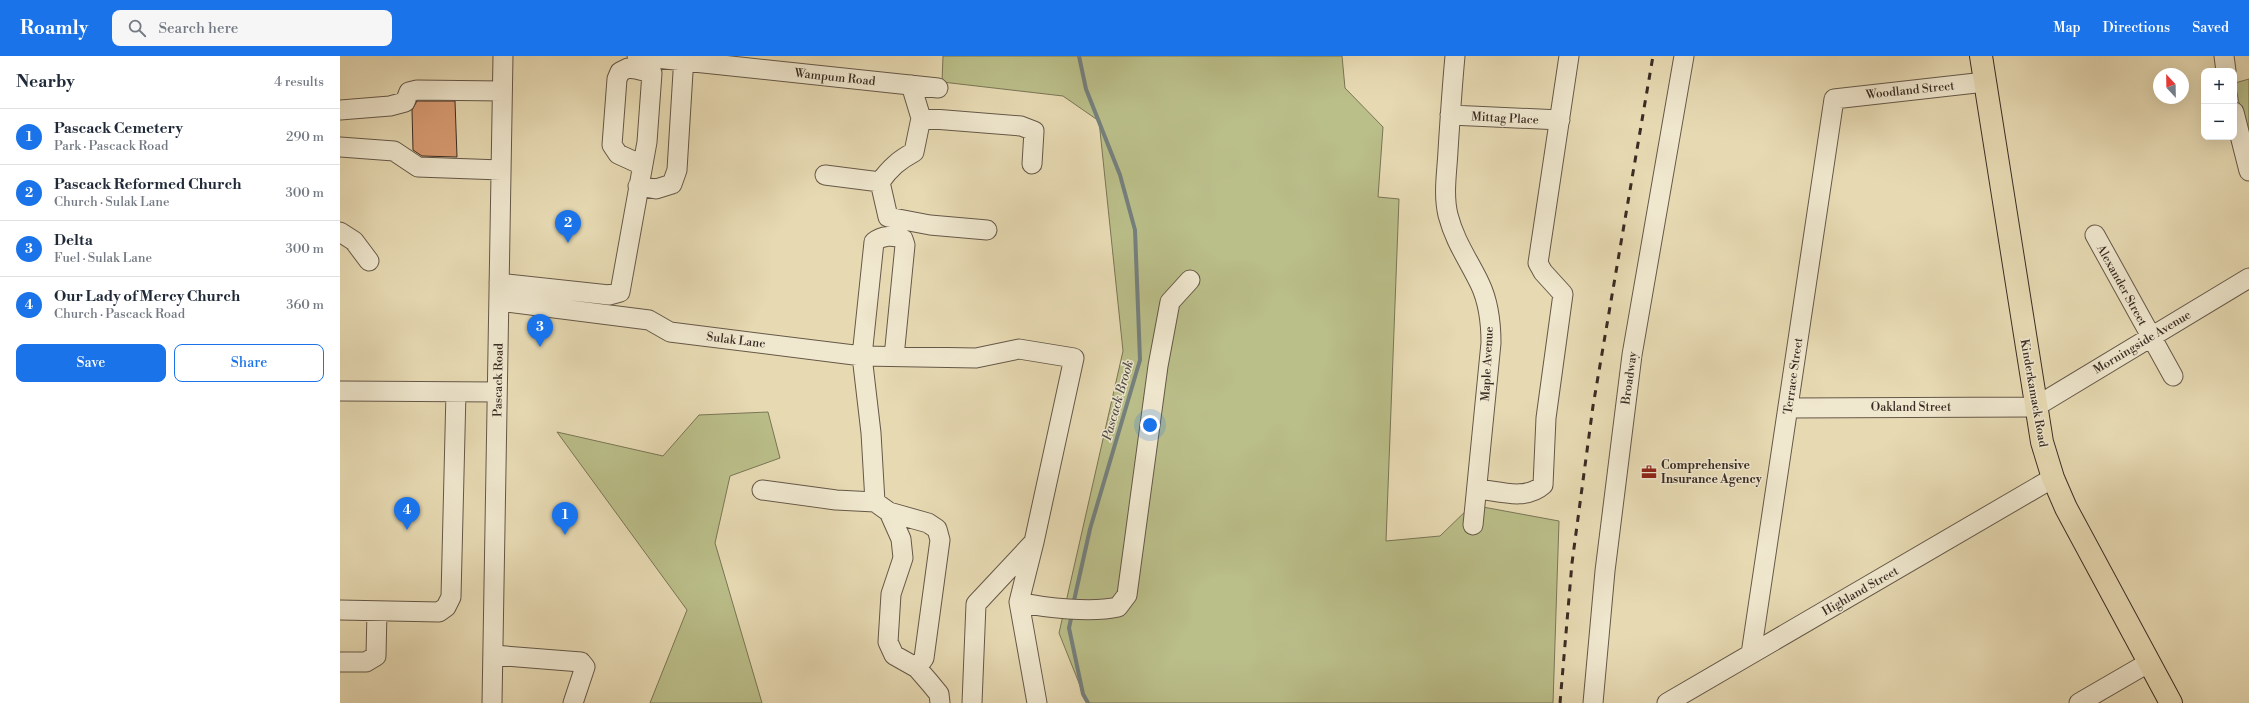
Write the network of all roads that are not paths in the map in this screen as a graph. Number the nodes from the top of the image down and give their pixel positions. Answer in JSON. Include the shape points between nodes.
{"nodes":[{"id":1,"x":503,"y":56,"type":"edge"},
{"id":2,"x":1455,"y":56,"type":"edge"},
{"id":3,"x":1569,"y":56,"type":"edge"},
{"id":4,"x":1684,"y":56,"type":"edge"},
{"id":5,"x":1981,"y":56,"type":"edge"},
{"id":6,"x":2224,"y":56,"type":"edge"},
{"id":7,"x":684,"y":58,"type":"edge"},
{"id":8,"x":647,"y":62,"type":"edge"},
{"id":9,"x":2226,"y":68,"type":"edge"},
{"id":10,"x":1985,"y":82,"type":"junction"},
{"id":11,"x":910,"y":85,"type":"junction"},
{"id":12,"x":938,"y":88,"type":"dead end"},
{"id":13,"x":502,"y":91,"type":"junction"},
{"id":14,"x":1834,"y":99,"type":"joint"},
{"id":15,"x":340,"y":110,"type":"edge"},
{"id":16,"x":1450,"y":115,"type":"junction"},
{"id":17,"x":921,"y":118,"type":"junction"},
{"id":18,"x":1560,"y":120,"type":"junction"},
{"id":19,"x":2237,"y":124,"type":"edge"},
{"id":20,"x":340,"y":147,"type":"edge"},
{"id":21,"x":1032,"y":164,"type":"dead end"},
{"id":22,"x":642,"y":165,"type":"junction"},
{"id":23,"x":501,"y":170,"type":"junction"},
{"id":24,"x":2249,"y":171,"type":"edge"},
{"id":25,"x":825,"y":175,"type":"dead end"},
{"id":26,"x":880,"y":182,"type":"junction"},
{"id":27,"x":638,"y":186,"type":"junction"},
{"id":28,"x":987,"y":230,"type":"dead end"},
{"id":29,"x":340,"y":232,"type":"edge"},
{"id":30,"x":2095,"y":235,"type":"dead end"},
{"id":31,"x":369,"y":261,"type":"dead end"},
{"id":32,"x":2249,"y":278,"type":"edge"},
{"id":33,"x":1190,"y":280,"type":"dead end"},
{"id":34,"x":499,"y":292,"type":"junction"},
{"id":35,"x":2150,"y":337,"type":"junction"},
{"id":36,"x":862,"y":356,"type":"junction"},
{"id":37,"x":894,"y":357,"type":"junction"},
{"id":38,"x":2173,"y":376,"type":"dead end"},
{"id":39,"x":340,"y":391,"type":"edge"},
{"id":40,"x":456,"y":392,"type":"junction"},
{"id":41,"x":498,"y":392,"type":"junction"},
{"id":42,"x":2035,"y":407,"type":"junction"},
{"id":43,"x":1788,"y":408,"type":"junction"},
{"id":44,"x":2053,"y":478,"type":"junction"},
{"id":45,"x":1477,"y":489,"type":"junction"},
{"id":46,"x":762,"y":490,"type":"dead end"},
{"id":47,"x":882,"y":507,"type":"junction"},
{"id":48,"x":1473,"y":525,"type":"dead end"},
{"id":49,"x":1034,"y":542,"type":"junction"},
{"id":50,"x":1019,"y":602,"type":"junction"},
{"id":51,"x":340,"y":610,"type":"edge"},
{"id":52,"x":376,"y":611,"type":"junction"},
{"id":53,"x":1751,"y":654,"type":"junction"},
{"id":54,"x":493,"y":655,"type":"junction"},
{"id":55,"x":340,"y":662,"type":"edge"},
{"id":56,"x":2148,"y":663,"type":"junction"},
{"id":57,"x":917,"y":668,"type":"junction"},
{"id":58,"x":492,"y":703,"type":"edge"},
{"id":59,"x":574,"y":703,"type":"edge"},
{"id":60,"x":940,"y":703,"type":"edge"},
{"id":61,"x":972,"y":703,"type":"edge"},
{"id":62,"x":1037,"y":703,"type":"edge"},
{"id":63,"x":1593,"y":703,"type":"edge"},
{"id":64,"x":1667,"y":703,"type":"edge"},
{"id":65,"x":2079,"y":703,"type":"edge"},
{"id":66,"x":2171,"y":703,"type":"edge"}],
"edges":[{"from":1,"to":13,"type":"street","name":"Pascack Road"},
{"from":2,"to":16,"type":"street","name":"Maple Avenue"},
{"from":3,"to":18,"type":"street"},
{"from":4,"to":63,"type":"street","name":"Broadway","via":[[1632,355],[1605,571]]},
{"from":5,"to":10,"type":"main road","name":"Kinderkamack Road"},
{"from":6,"to":9,"type":"street"},
{"from":7,"to":8,"type":"street","name":"Wampum Road"},
{"from":7,"to":11,"type":"street","name":"Wampum Road"},
{"from":7,"to":27,"type":"street","via":[[677,170],[672,184],[656,189]]},
{"from":8,"to":22,"type":"street","via":[[647,142]]},
{"from":8,"to":22,"type":"street","name":"Wampum Road","via":[[620,72],[617,79],[613,149]]},
{"from":10,"to":14,"type":"street","name":"Woodland Street"},
{"from":10,"to":42,"type":"main road","name":"Kinderkamack Road"},
{"from":11,"to":12,"type":"street","name":"Wampum Road"},
{"from":11,"to":17,"type":"street"},
{"from":13,"to":15,"type":"street","via":[[417,90],[409,92],[405,102],[390,106]]},
{"from":13,"to":23,"type":"street","name":"Pascack Road"},
{"from":14,"to":43,"type":"street","name":"Terrace Street"},
{"from":16,"to":18,"type":"street","name":"Mittag Place"},
{"from":16,"to":45,"type":"street","name":"Maple Avenue","via":[[1446,190],[1448,212],[1453,234],[1462,255],[1480,284],[1491,324]]},
{"from":17,"to":21,"type":"street","via":[[1021,126],[1034,131]]},
{"from":17,"to":26,"type":"street","via":[[914,152],[895,164]]},
{"from":18,"to":45,"type":"street","via":[[1538,263],[1563,294],[1546,418],[1543,485],[1536,492],[1524,495]]},
{"from":19,"to":24,"type":"street"},
{"from":20,"to":23,"type":"street","via":[[394,151],[418,167]]},
{"from":22,"to":27,"type":"street"},
{"from":23,"to":34,"type":"street","name":"Pascack Road"},
{"from":25,"to":26,"type":"street"},
{"from":26,"to":28,"type":"street","via":[[888,217],[930,225]]},
{"from":27,"to":34,"type":"street","via":[[620,292]]},
{"from":29,"to":31,"type":"street","via":[[354,241]]},
{"from":30,"to":35,"type":"street","name":"Alexander Street"},
{"from":32,"to":35,"type":"street","name":"Morningside Avenue"},
{"from":33,"to":50,"type":"street","via":[[1170,302],[1158,366],[1127,595],[1118,607],[1104,610]]},
{"from":34,"to":36,"type":"street","name":"Sulak Lane","via":[[649,320],[670,332]]},
{"from":34,"to":41,"type":"street","name":"Pascack Road"},
{"from":35,"to":38,"type":"street","name":"Alexander Street"},
{"from":35,"to":42,"type":"street","name":"Morningside Avenue"},
{"from":36,"to":37,"type":"street","name":"Sulak Lane"},
{"from":36,"to":37,"type":"street","via":[[874,242],[879,238],[898,237],[905,245]]},
{"from":36,"to":47,"type":"street"},
{"from":37,"to":49,"type":"street","name":"Sulak Lane","via":[[976,358],[1019,349],[1074,358]]},
{"from":39,"to":40,"type":"street"},
{"from":40,"to":41,"type":"street"},
{"from":40,"to":52,"type":"street","via":[[451,597],[446,607],[439,612]]},
{"from":41,"to":54,"type":"street","name":"Pascack Road"},
{"from":42,"to":43,"type":"street","name":"Oakland Street"},
{"from":42,"to":44,"type":"main road","name":"Kinderkamack Road"},
{"from":43,"to":53,"type":"street","name":"Terrace Street"},
{"from":44,"to":53,"type":"street","name":"Highland Street"},
{"from":44,"to":56,"type":"main road","name":"Kinderkamack Road","via":[[2066,508]]},
{"from":45,"to":48,"type":"street","name":"Maple Avenue"},
{"from":46,"to":47,"type":"street"},
{"from":47,"to":57,"type":"street","via":[[901,539],[903,558],[891,594],[888,642],[894,655]]},
{"from":47,"to":57,"type":"street","via":[[928,523],[937,529],[940,540],[924,658]]},
{"from":49,"to":50,"type":"street"},
{"from":49,"to":61,"type":"street","via":[[976,604]]},
{"from":50,"to":62,"type":"street"},
{"from":51,"to":52,"type":"street"},
{"from":52,"to":55,"type":"street","via":[[376,656],[366,662]]},
{"from":53,"to":64,"type":"street","name":"Highland Street"},
{"from":54,"to":58,"type":"street","name":"Pascack Road"},
{"from":54,"to":59,"type":"street","via":[[581,662],[585,667]]},
{"from":56,"to":65,"type":"street"},
{"from":56,"to":66,"type":"main road","name":"Kinderkamack Road"},
{"from":57,"to":60,"type":"street","via":[[939,694]]}]}
